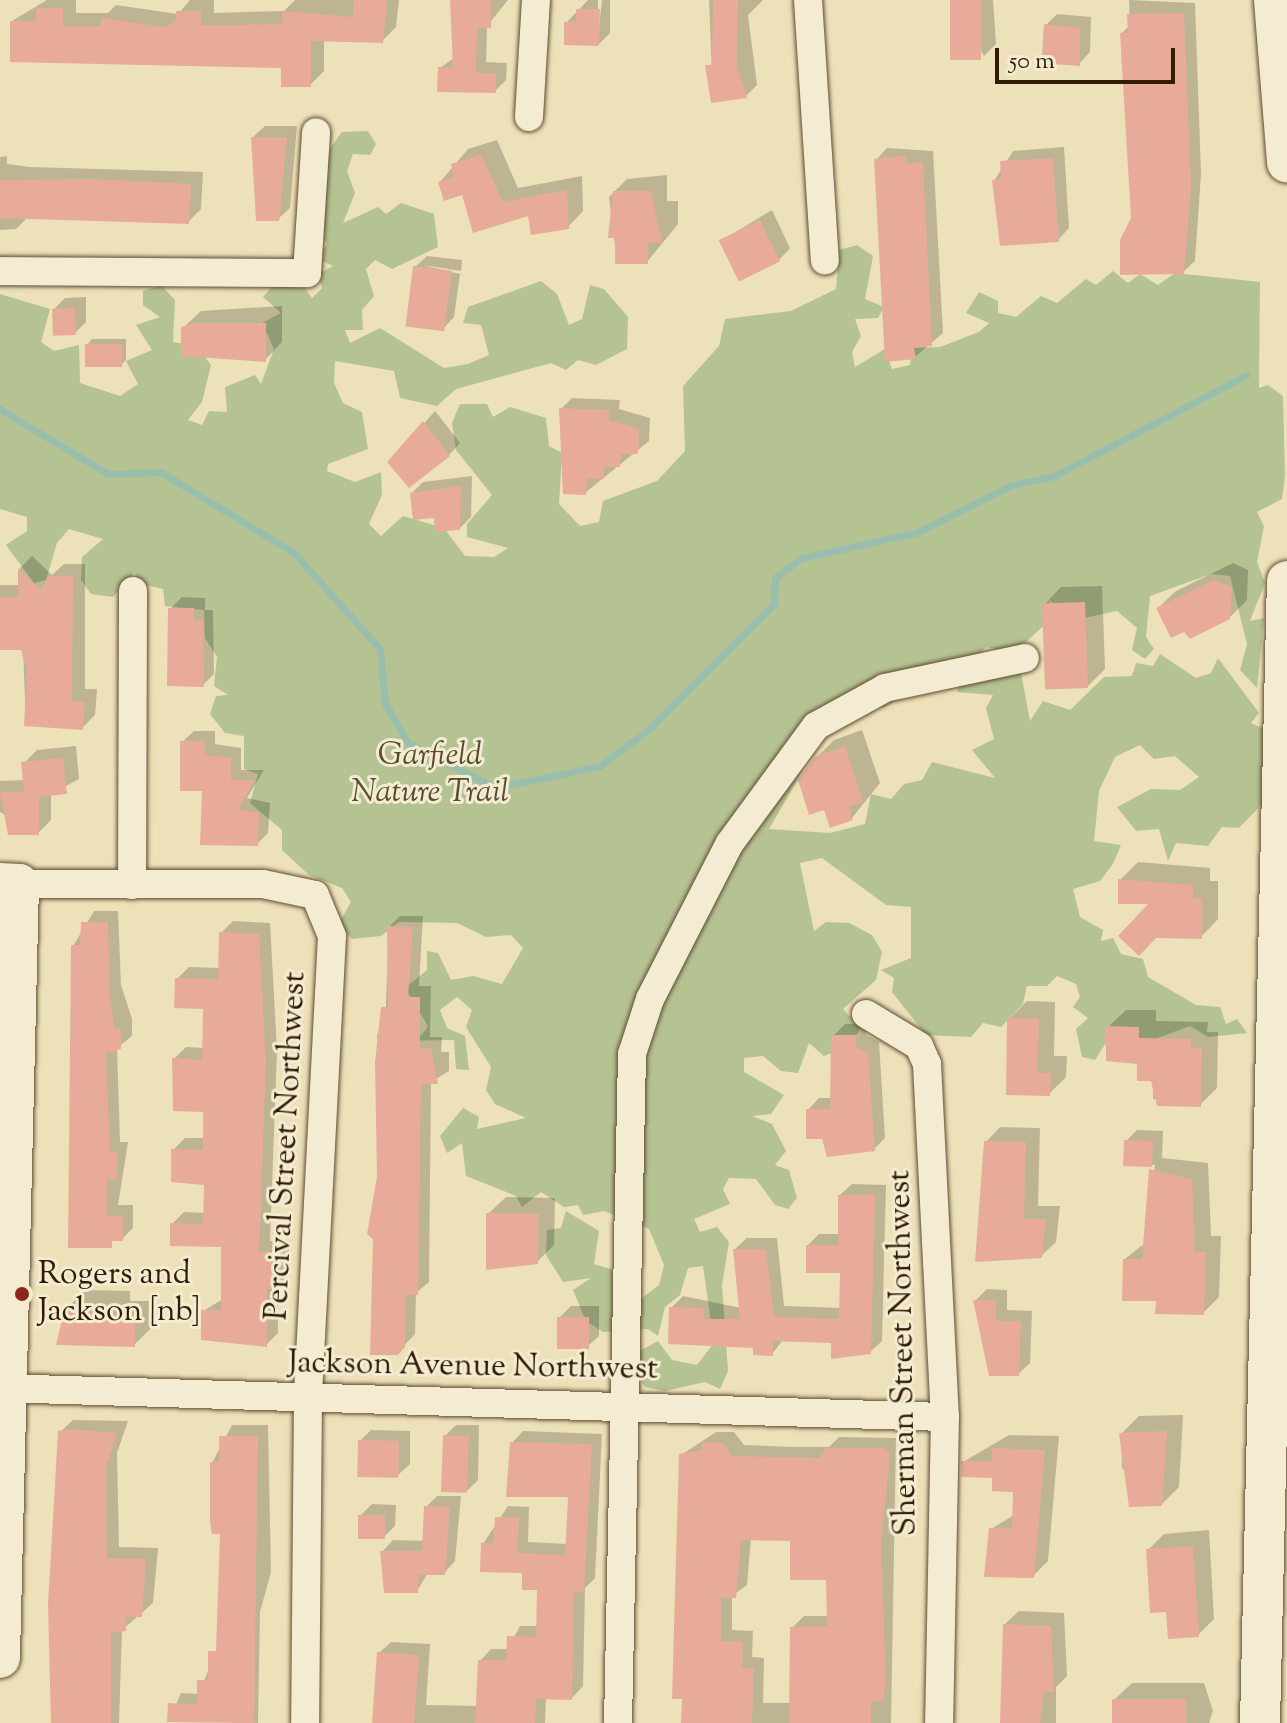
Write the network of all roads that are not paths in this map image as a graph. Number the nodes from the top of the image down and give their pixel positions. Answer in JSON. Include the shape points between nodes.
{"nodes":[{"id":1,"x":536,"y":0,"type":"edge"},
{"id":2,"x":808,"y":0,"type":"edge"},
{"id":3,"x":1274,"y":0,"type":"edge"},
{"id":4,"x":529,"y":117,"type":"dead end"},
{"id":5,"x":316,"y":132,"type":"dead end"},
{"id":6,"x":1287,"y":162,"type":"edge"},
{"id":7,"x":825,"y":260,"type":"dead end"},
{"id":8,"x":0,"y":271,"type":"edge"},
{"id":9,"x":1287,"y":581,"type":"edge"},
{"id":10,"x":133,"y":591,"type":"dead end"},
{"id":11,"x":1025,"y":658,"type":"dead end"},
{"id":12,"x":10,"y":884,"type":"edge"},
{"id":13,"x":132,"y":885,"type":"junction"},
{"id":14,"x":866,"y":1014,"type":"dead end"},
{"id":15,"x":3,"y":1388,"type":"edge"},
{"id":16,"x":308,"y":1396,"type":"junction"},
{"id":17,"x":627,"y":1405,"type":"junction"},
{"id":18,"x":945,"y":1417,"type":"junction"},
{"id":19,"x":0,"y":1658,"type":"edge"},
{"id":20,"x":305,"y":1723,"type":"edge"},
{"id":21,"x":618,"y":1723,"type":"edge"},
{"id":22,"x":939,"y":1723,"type":"edge"},
{"id":23,"x":1260,"y":1723,"type":"edge"}],
"edges":[{"from":1,"to":4,"type":"street"},
{"from":2,"to":7,"type":"street"},
{"from":3,"to":6,"type":"street"},
{"from":5,"to":8,"type":"street","via":[[307,273]]},
{"from":9,"to":23,"type":"street"},
{"from":10,"to":13,"type":"street"},
{"from":11,"to":17,"type":"street","via":[[897,684],[832,712],[739,830],[679,936],[632,1054]]},
{"from":12,"to":13,"type":"street"},
{"from":12,"to":15,"type":"street"},
{"from":13,"to":16,"type":"street","name":"Percival Street Northwest","via":[[263,884],[315,895],[332,936]]},
{"from":14,"to":18,"type":"street","name":"Sherman Street Northwest","via":[[919,1046],[927,1064]]},
{"from":15,"to":16,"type":"street","name":"Jackson Avenue Northwest"},
{"from":15,"to":19,"type":"street"},
{"from":16,"to":17,"type":"street","name":"Jackson Avenue Northwest"},
{"from":16,"to":20,"type":"street","name":"Percival Street Northwest"},
{"from":17,"to":18,"type":"street","name":"Jackson Avenue Northwest"},
{"from":17,"to":21,"type":"street"},
{"from":18,"to":22,"type":"street","name":"Sherman Street Northwest"}]}
